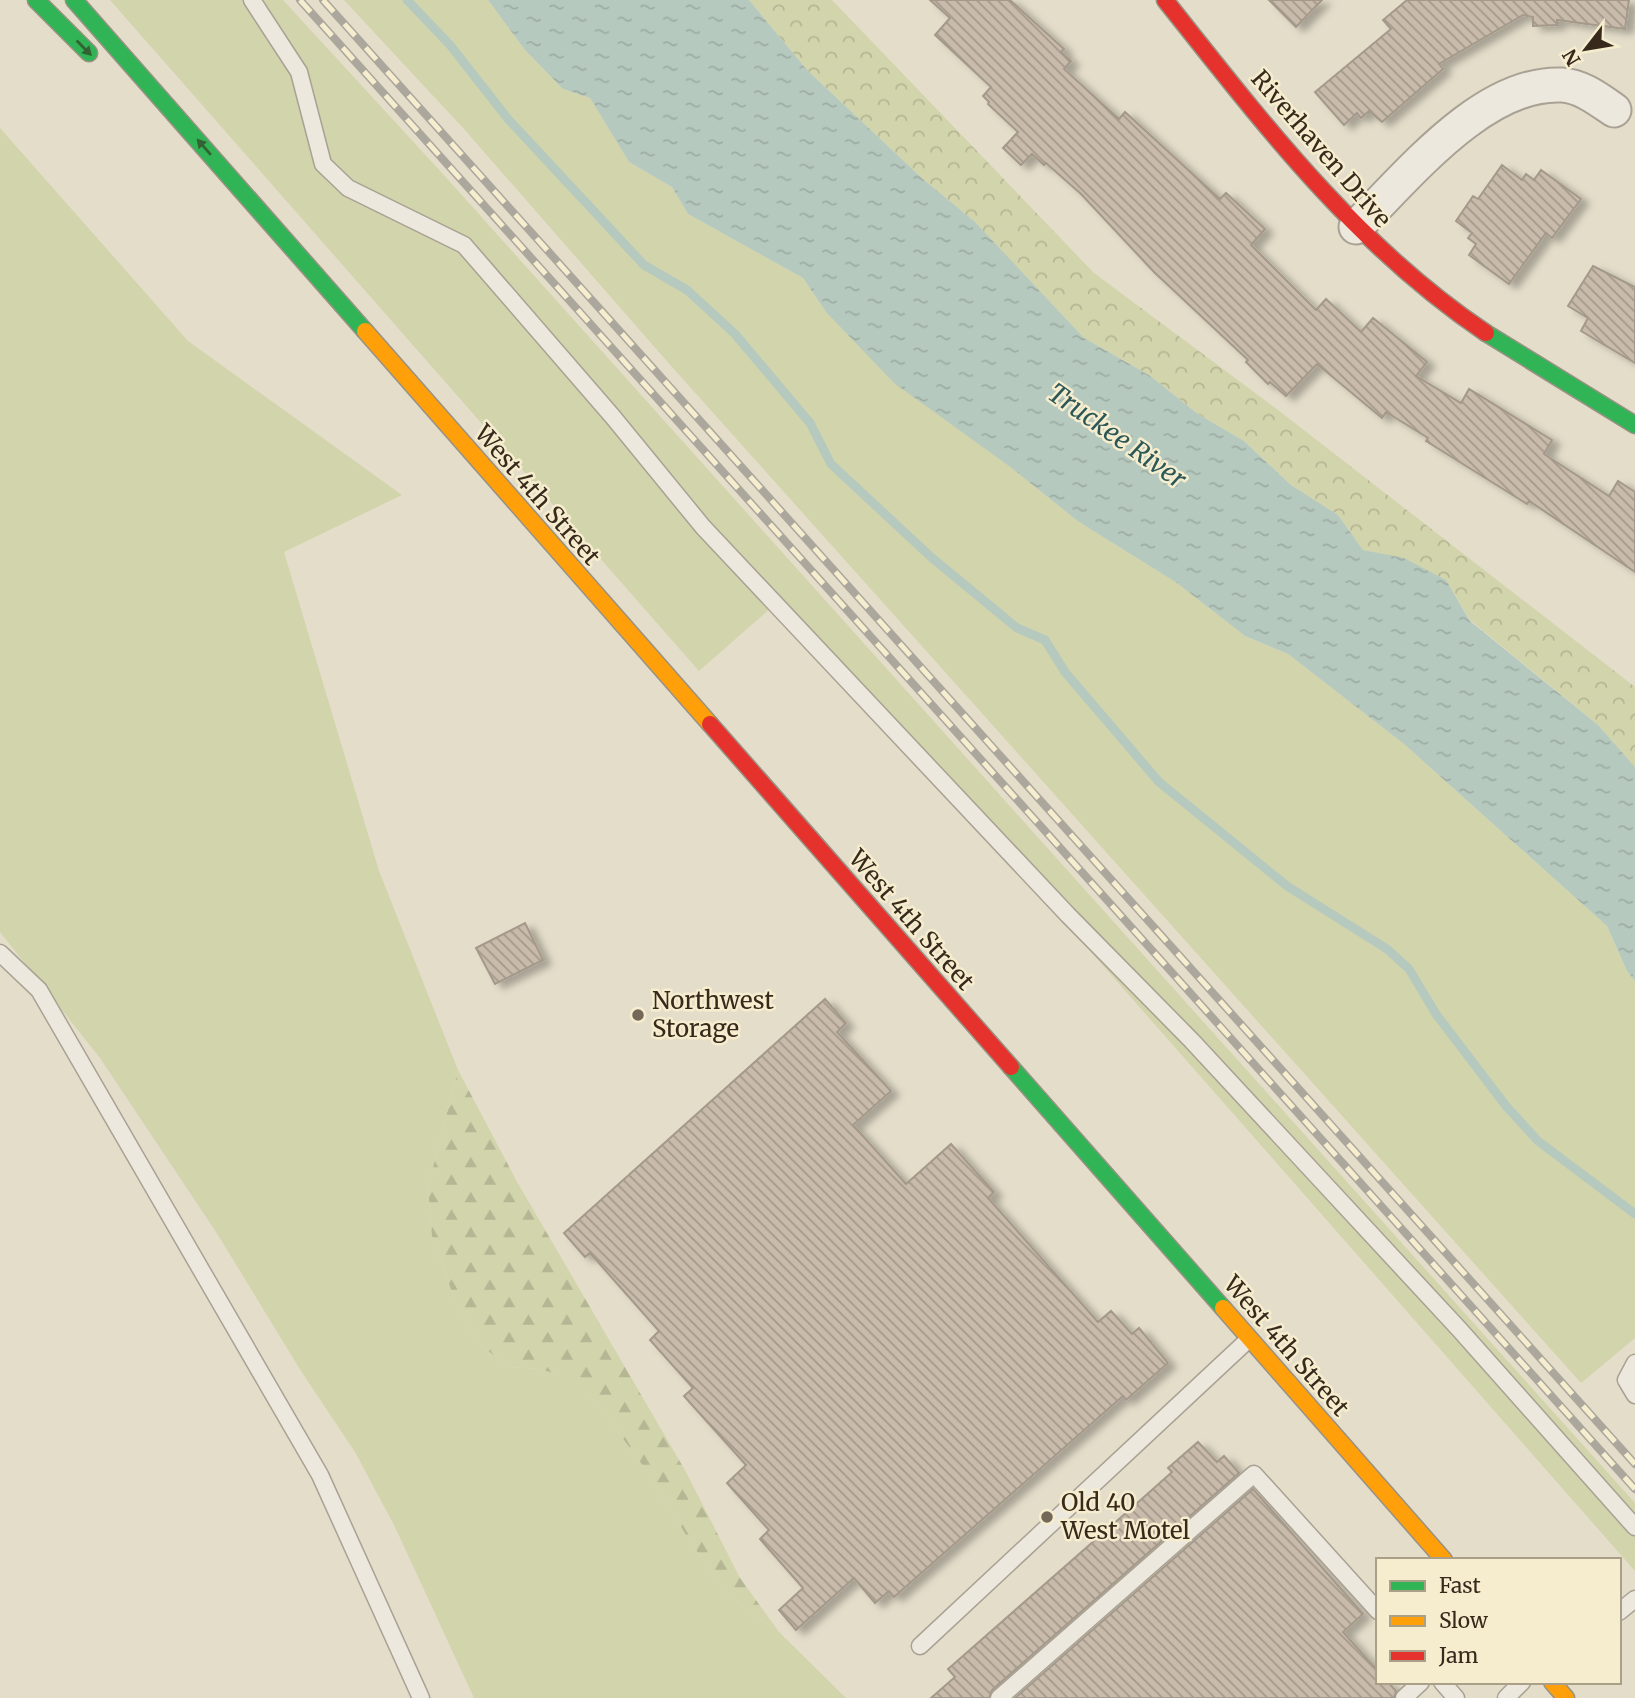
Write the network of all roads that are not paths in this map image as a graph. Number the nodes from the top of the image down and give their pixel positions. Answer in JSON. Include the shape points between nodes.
{"nodes":[{"id":1,"x":36,"y":0,"type":"edge"},
{"id":2,"x":74,"y":0,"type":"edge"},
{"id":3,"x":252,"y":0,"type":"edge"},
{"id":4,"x":1165,"y":0,"type":"edge"},
{"id":5,"x":104,"y":68,"type":"dead end"},
{"id":6,"x":1614,"y":110,"type":"dead end"},
{"id":7,"x":171,"y":136,"type":"dead end"},
{"id":8,"x":1356,"y":227,"type":"junction"},
{"id":9,"x":344,"y":310,"type":"junction"},
{"id":10,"x":1635,"y":425,"type":"edge"},
{"id":11,"x":0,"y":953,"type":"edge"},
{"id":12,"x":1249,"y":1339,"type":"junction"},
{"id":13,"x":1635,"y":1363,"type":"edge"},
{"id":14,"x":1635,"y":1395,"type":"edge"},
{"id":15,"x":1635,"y":1527,"type":"edge"},
{"id":16,"x":1442,"y":1558,"type":"edge"},
{"id":17,"x":1635,"y":1599,"type":"edge"},
{"id":18,"x":1376,"y":1609,"type":"edge"},
{"id":19,"x":1621,"y":1610,"type":"edge"},
{"id":20,"x":920,"y":1646,"type":"dead end"},
{"id":21,"x":1419,"y":1684,"type":"edge"},
{"id":22,"x":1444,"y":1684,"type":"edge"},
{"id":23,"x":1520,"y":1684,"type":"edge"},
{"id":24,"x":1554,"y":1684,"type":"edge"},
{"id":25,"x":421,"y":1698,"type":"edge"},
{"id":26,"x":999,"y":1698,"type":"edge"},
{"id":27,"x":1404,"y":1698,"type":"edge"},
{"id":28,"x":1456,"y":1698,"type":"edge"},
{"id":29,"x":1506,"y":1698,"type":"edge"},
{"id":30,"x":1566,"y":1698,"type":"edge"}],
"edges":[{"from":1,"to":5,"type":"main road","one_way":true},
{"from":9,"to":2,"type":"main road","name":"West 4th Street","one_way":true},
{"from":3,"to":15,"type":"lane","via":[[299,72],[323,164],[348,188],[464,245],[703,527],[1211,1061]]},
{"from":4,"to":8,"type":"main road","name":"Riverhaven Drive","via":[[1308,177]]},
{"from":6,"to":8,"type":"street","via":[[1590,93],[1564,85],[1518,93],[1464,123]]},
{"from":7,"to":9,"type":"main road","name":"West 4th Street"},
{"from":8,"to":10,"type":"main road","name":"Riverhaven Drive","via":[[1468,322]]},
{"from":9,"to":12,"type":"main road","name":"West 4th Street"},
{"from":11,"to":25,"type":"lane","via":[[39,990],[320,1475]]},
{"from":12,"to":16,"type":"main road","name":"West 4th Street"},
{"from":12,"to":20,"type":"lane"},
{"from":13,"to":14,"type":"lane","via":[[1626,1380]]},
{"from":17,"to":19,"type":"lane"},
{"from":18,"to":26,"type":"lane","via":[[1254,1474]]},
{"from":21,"to":27,"type":"lane"},
{"from":22,"to":28,"type":"lane"},
{"from":23,"to":29,"type":"lane"},
{"from":24,"to":30,"type":"main road"}]}
